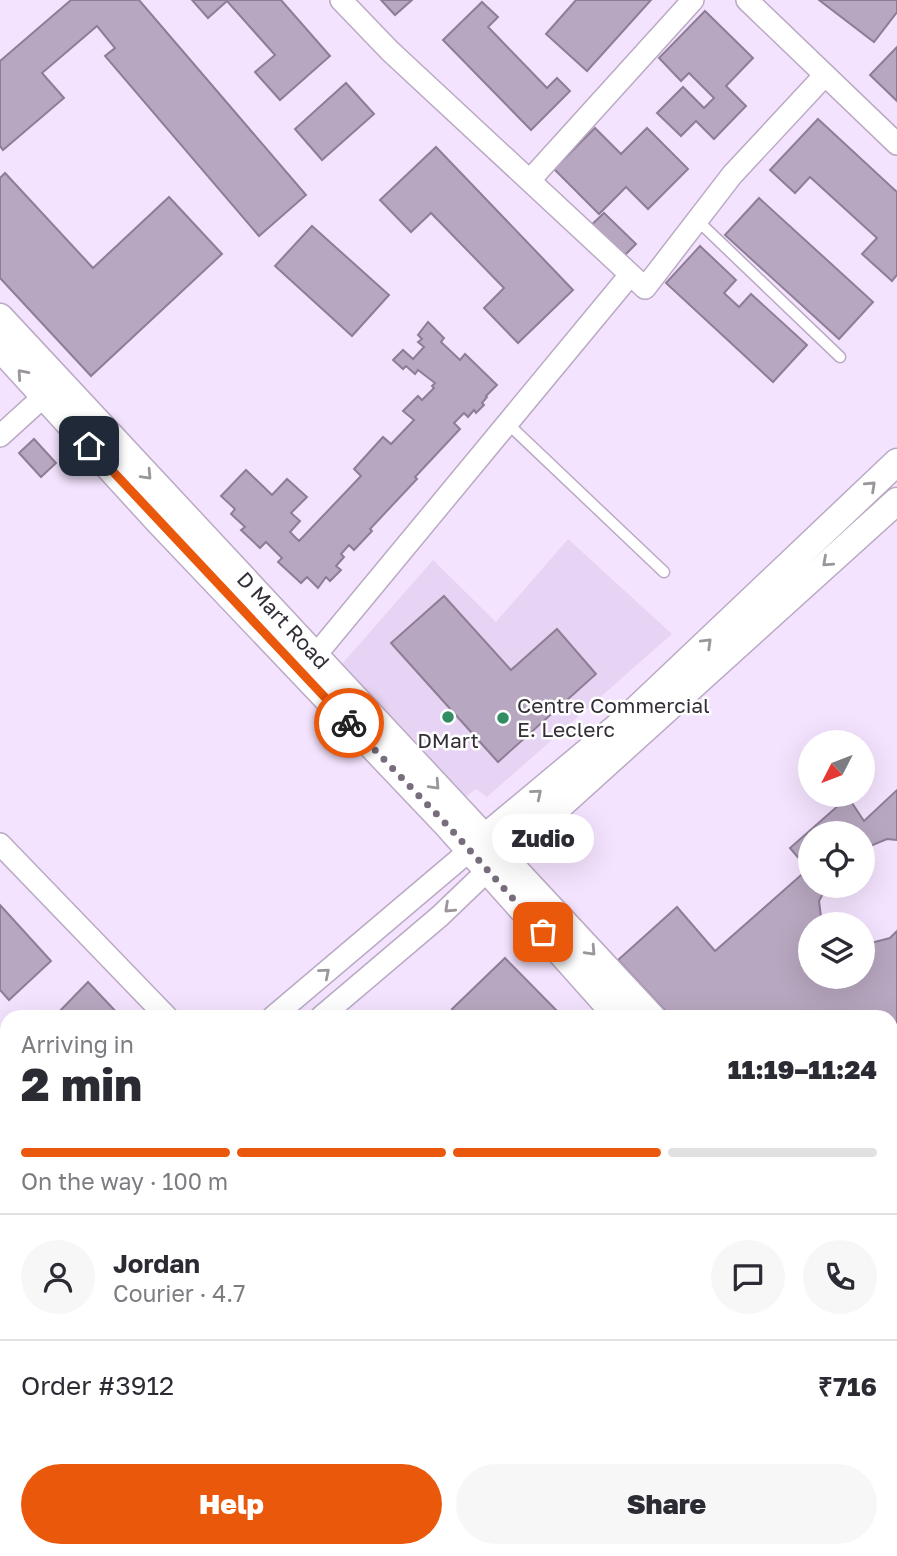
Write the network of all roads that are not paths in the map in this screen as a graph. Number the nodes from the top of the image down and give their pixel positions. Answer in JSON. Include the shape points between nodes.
{"nodes":[{"id":1,"x":341,"y":0,"type":"edge"},
{"id":2,"x":694,"y":0,"type":"edge"},
{"id":3,"x":747,"y":0,"type":"edge"},
{"id":4,"x":825,"y":75,"type":"junction"},
{"id":5,"x":897,"y":144,"type":"edge"},
{"id":6,"x":530,"y":180,"type":"junction"},
{"id":7,"x":697,"y":220,"type":"junction"},
{"id":8,"x":630,"y":275,"type":"junction"},
{"id":9,"x":0,"y":317,"type":"edge"},
{"id":10,"x":0,"y":348,"type":"edge"},
{"id":11,"x":841,"y":357,"type":"dead end"},
{"id":12,"x":52,"y":389,"type":"junction"},
{"id":13,"x":507,"y":423,"type":"junction"},
{"id":14,"x":0,"y":436,"type":"edge"},
{"id":15,"x":897,"y":462,"type":"edge"},
{"id":16,"x":897,"y":500,"type":"edge"},
{"id":17,"x":664,"y":572,"type":"dead end"},
{"id":18,"x":315,"y":656,"type":"junction"},
{"id":19,"x":641,"y":719,"type":"junction"},
{"id":20,"x":0,"y":844,"type":"edge"},
{"id":21,"x":476,"y":844,"type":"junction"},
{"id":22,"x":496,"y":864,"type":"junction"},
{"id":23,"x":160,"y":1010,"type":"edge"},
{"id":24,"x":280,"y":1010,"type":"edge"},
{"id":25,"x":329,"y":1010,"type":"edge"},
{"id":26,"x":612,"y":1010,"type":"edge"},
{"id":27,"x":645,"y":1010,"type":"edge"}],
"edges":[{"from":1,"to":6,"type":"street"},
{"from":2,"to":6,"type":"street"},
{"from":3,"to":4,"type":"street"},
{"from":4,"to":5,"type":"street"},
{"from":4,"to":7,"type":"street","via":[[732,175]]},
{"from":6,"to":8,"type":"street"},
{"from":7,"to":8,"type":"street","via":[[645,288]]},
{"from":7,"to":11,"type":"lane"},
{"from":8,"to":13,"type":"street"},
{"from":9,"to":12,"type":"street","name":"D Mart Road"},
{"from":12,"to":10,"type":"street","name":"D Mart Road","one_way":true},
{"from":12,"to":14,"type":"street"},
{"from":12,"to":18,"type":"street","name":"D Mart Road","one_way":true},
{"from":12,"to":21,"type":"street","name":"D Mart Road","via":[[334,709],[448,826]]},
{"from":13,"to":17,"type":"lane"},
{"from":13,"to":18,"type":"street"},
{"from":19,"to":15,"type":"street","one_way":true},
{"from":16,"to":19,"type":"street","one_way":true},
{"from":18,"to":21,"type":"street","name":"D Mart Road","one_way":true},
{"from":21,"to":19,"type":"street","one_way":true},
{"from":19,"to":22,"type":"street"},
{"from":20,"to":23,"type":"street"},
{"from":21,"to":22,"type":"street","name":"D Mart Road"},
{"from":24,"to":21,"type":"street","one_way":true},
{"from":22,"to":25,"type":"street","one_way":true},
{"from":22,"to":26,"type":"street","name":"D Mart Road"},
{"from":22,"to":27,"type":"street","name":"D Mart Road","one_way":true}]}
